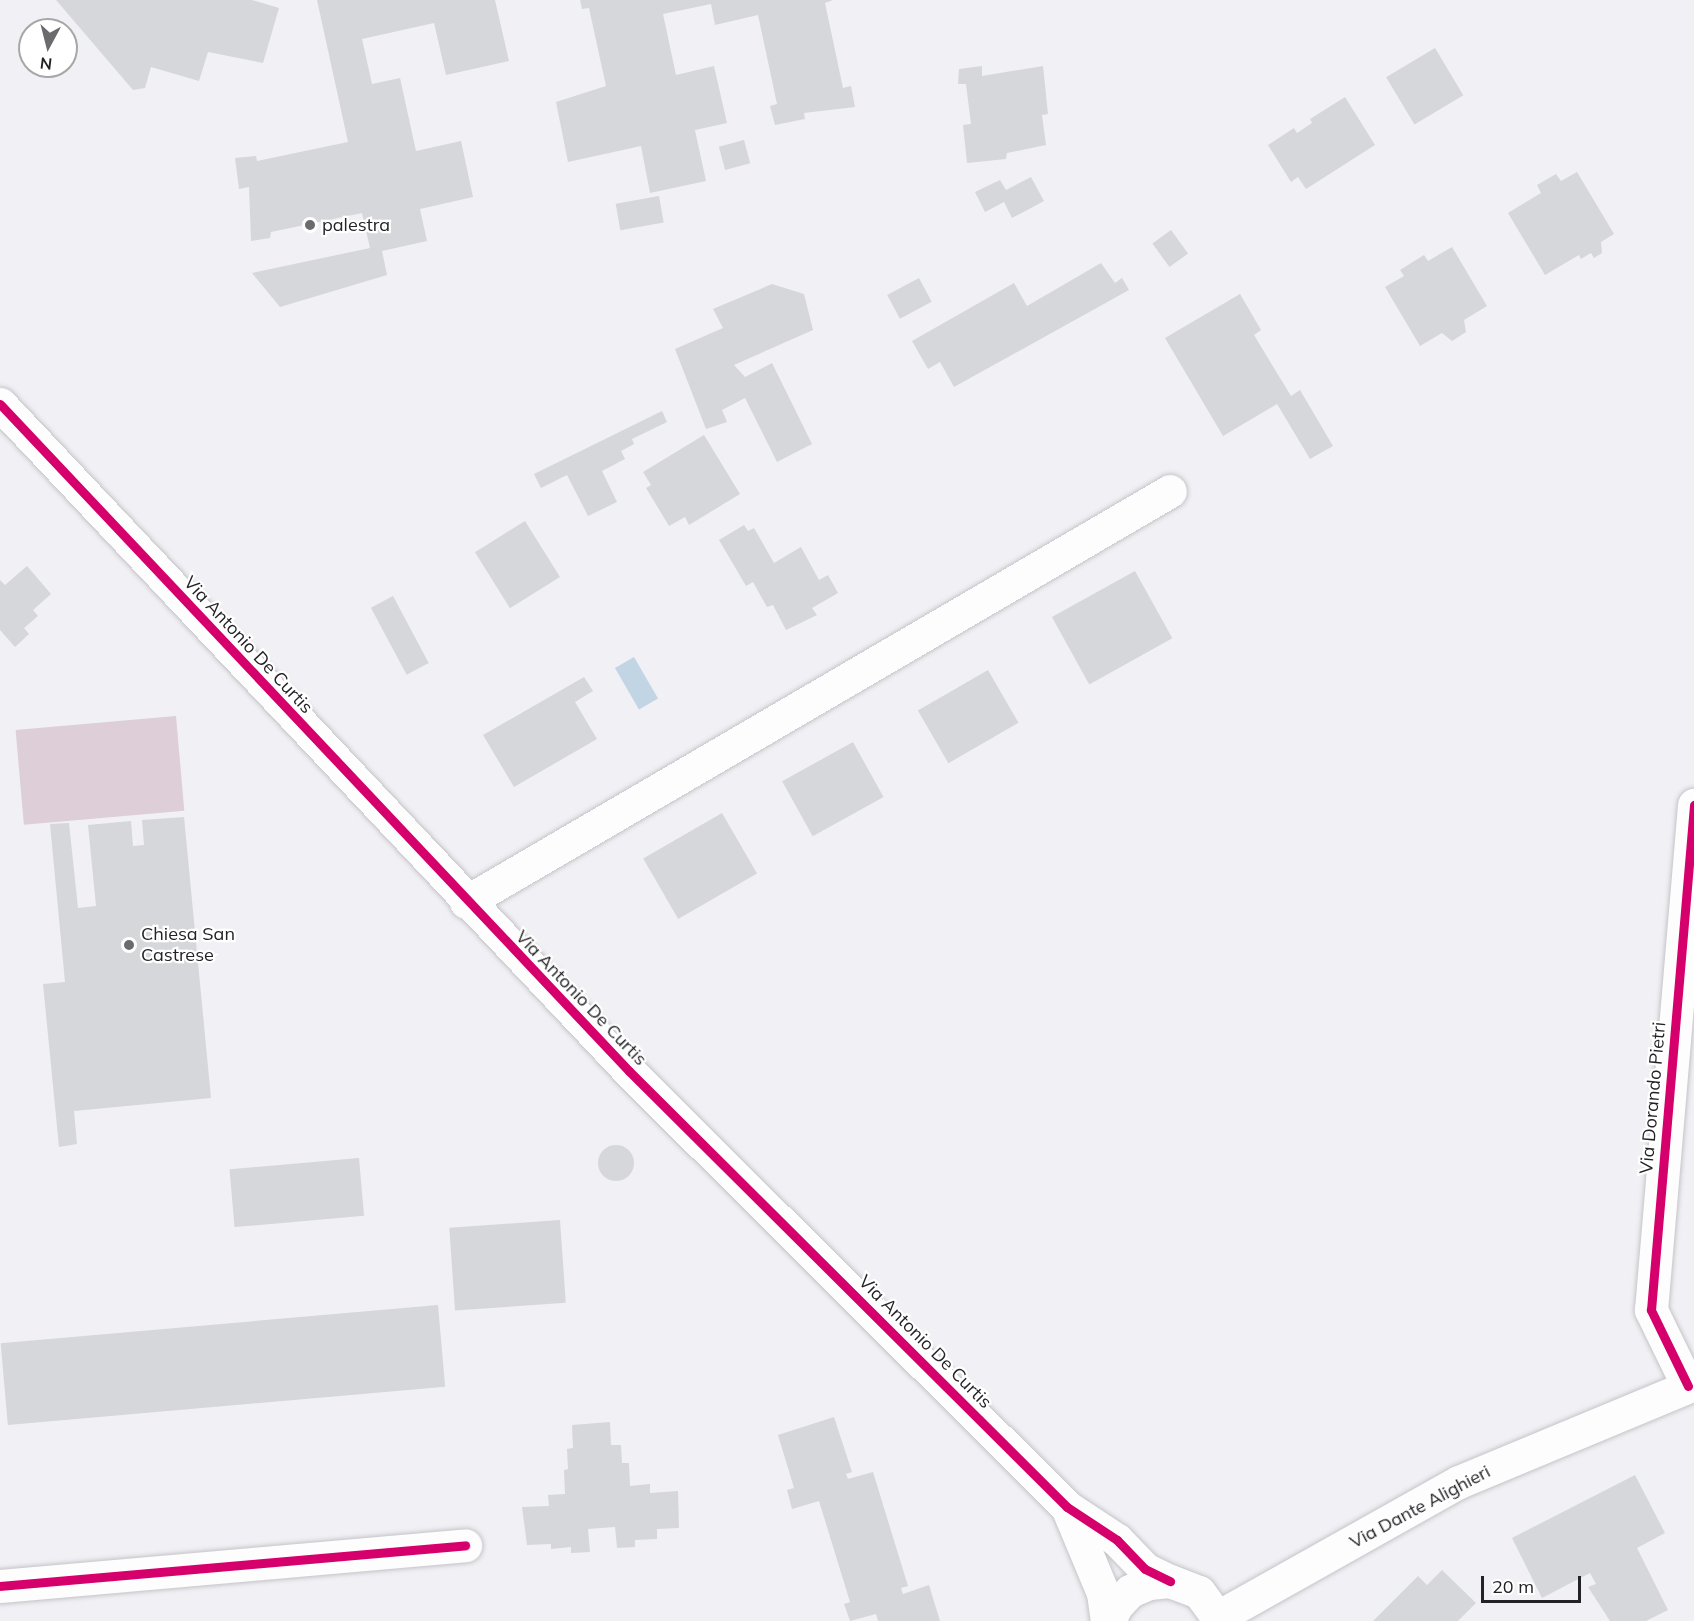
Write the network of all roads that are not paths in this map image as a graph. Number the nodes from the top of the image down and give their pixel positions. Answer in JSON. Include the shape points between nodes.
{"nodes":[{"id":1,"x":0,"y":404,"type":"edge"},
{"id":2,"x":1170,"y":491,"type":"dead end"},
{"id":3,"x":1694,"y":805,"type":"edge"},
{"id":4,"x":466,"y":902,"type":"junction"},
{"id":5,"x":1691,"y":1385,"type":"edge"},
{"id":6,"x":1067,"y":1507,"type":"junction"},
{"id":7,"x":465,"y":1545,"type":"dead end"},
{"id":8,"x":1170,"y":1581,"type":"junction"},
{"id":9,"x":0,"y":1586,"type":"edge"},
{"id":10,"x":1219,"y":1619,"type":"edge"},
{"id":11,"x":1108,"y":1621,"type":"edge"}],
"edges":[{"from":1,"to":4,"type":"street","name":"Via Antonio De Curtis"},
{"from":2,"to":4,"type":"street"},
{"from":3,"to":5,"type":"street","name":"Via Dorando Pietri","via":[[1652,1310]]},
{"from":4,"to":6,"type":"street","name":"Via Antonio De Curtis","via":[[629,1071]]},
{"from":5,"to":10,"type":"street","name":"Via Dante Alighieri","via":[[1459,1482]]},
{"from":6,"to":8,"type":"street","name":"Via Antonio De Curtis","via":[[1117,1540],[1145,1569]]},
{"from":6,"to":11,"type":"street","name":"Via Antonio De Curtis","via":[[1103,1593]]},
{"from":7,"to":9,"type":"street"},
{"from":8,"to":10,"type":"street","name":"Via Antonio De Curtis","via":[[1199,1592]]},
{"from":8,"to":11,"type":"street","via":[[1149,1583],[1130,1591]]}]}
